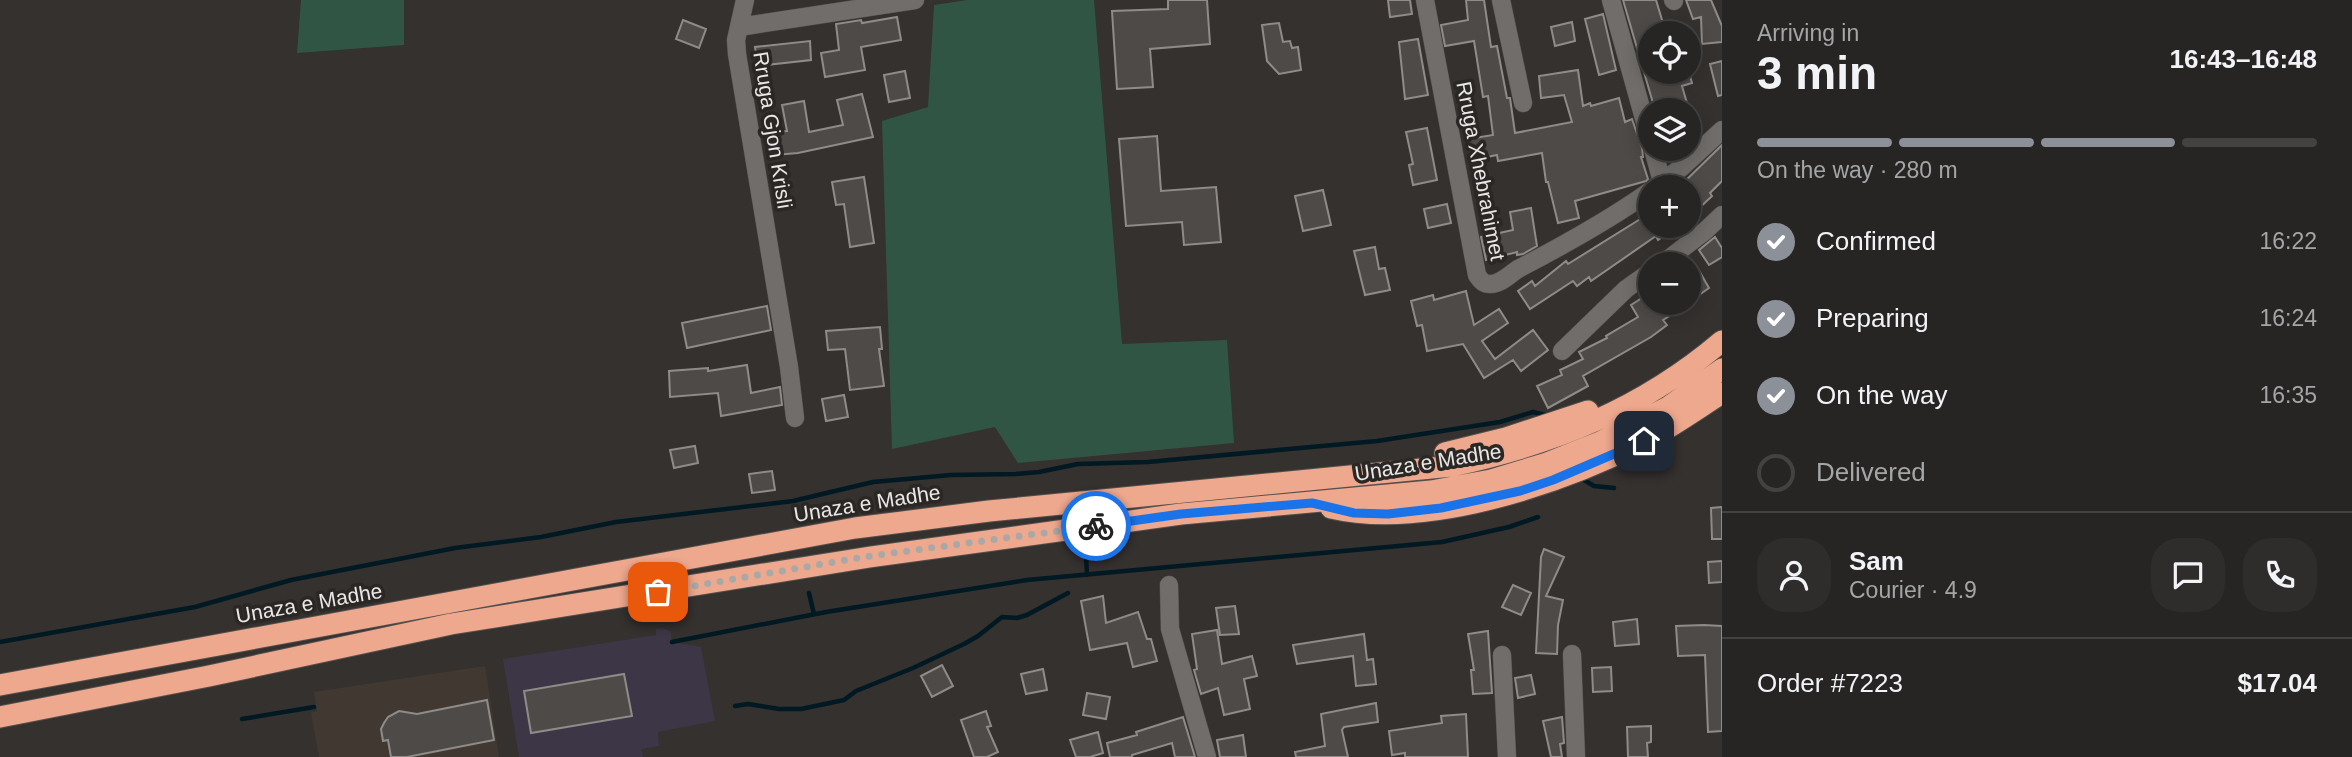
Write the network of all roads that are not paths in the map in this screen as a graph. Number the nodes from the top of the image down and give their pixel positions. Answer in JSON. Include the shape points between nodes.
{"nodes":[{"id":1,"x":745,"y":0,"type":"edge"},
{"id":2,"x":915,"y":0,"type":"edge"},
{"id":3,"x":1425,"y":0,"type":"edge"},
{"id":4,"x":1501,"y":0,"type":"edge"},
{"id":5,"x":1611,"y":0,"type":"edge"},
{"id":6,"x":739,"y":27,"type":"junction"},
{"id":7,"x":1638,"y":98,"type":"edge"},
{"id":8,"x":1523,"y":103,"type":"dead end"},
{"id":9,"x":1722,"y":130,"type":"edge"},
{"id":10,"x":1672,"y":175,"type":"edge"},
{"id":11,"x":1638,"y":199,"type":"edge"},
{"id":12,"x":1722,"y":215,"type":"edge"},
{"id":13,"x":1678,"y":252,"type":"edge"},
{"id":14,"x":1638,"y":280,"type":"edge"},
{"id":15,"x":1722,"y":326,"type":"edge"},
{"id":16,"x":1722,"y":341,"type":"edge"},
{"id":17,"x":1562,"y":351,"type":"dead end"},
{"id":18,"x":1722,"y":369,"type":"edge"},
{"id":19,"x":1722,"y":393,"type":"edge"},
{"id":20,"x":795,"y":418,"type":"dead end"},
{"id":21,"x":1387,"y":473,"type":"junction"},
{"id":22,"x":1312,"y":503,"type":"junction"},
{"id":23,"x":1169,"y":585,"type":"dead end"},
{"id":24,"x":1572,"y":654,"type":"dead end"},
{"id":25,"x":1502,"y":655,"type":"dead end"},
{"id":26,"x":0,"y":685,"type":"edge"},
{"id":27,"x":0,"y":717,"type":"edge"},
{"id":28,"x":1207,"y":757,"type":"edge"},
{"id":29,"x":1507,"y":757,"type":"edge"},
{"id":30,"x":1576,"y":757,"type":"edge"}],
"edges":[{"from":1,"to":6,"type":"street"},
{"from":2,"to":6,"type":"street","name":"Rruga Gjon Krisli"},
{"from":3,"to":11,"type":"street","name":"Rruga Xhebrahimet","via":[[1481,282],[1497,283]]},
{"from":4,"to":8,"type":"street"},
{"from":5,"to":7,"type":"street"},
{"from":6,"to":20,"type":"street","name":"Rruga Gjon Krisli","via":[[738,64]]},
{"from":9,"to":10,"type":"street","name":"Rruga Xhebrahimet"},
{"from":12,"to":13,"type":"street"},
{"from":14,"to":17,"type":"street"},
{"from":15,"to":21,"type":"highway","via":[[1675,364],[1603,405]]},
{"from":16,"to":21,"type":"highway","name":"Unaza e Madhe","via":[[1655,390],[1583,428],[1502,455]]},
{"from":18,"to":22,"type":"highway","name":"Unaza e Madhe","via":[[1668,407],[1548,463],[1442,489]]},
{"from":19,"to":22,"type":"highway","via":[[1644,441],[1520,491],[1388,514],[1354,513]]},
{"from":21,"to":26,"type":"highway","name":"Unaza e Madhe","via":[[855,528]]},
{"from":22,"to":27,"type":"highway","name":"Unaza e Madhe","via":[[1181,514],[870,556],[451,624]]},
{"from":23,"to":28,"type":"street","via":[[1170,629]]},
{"from":24,"to":30,"type":"street"},
{"from":25,"to":29,"type":"street"}]}
